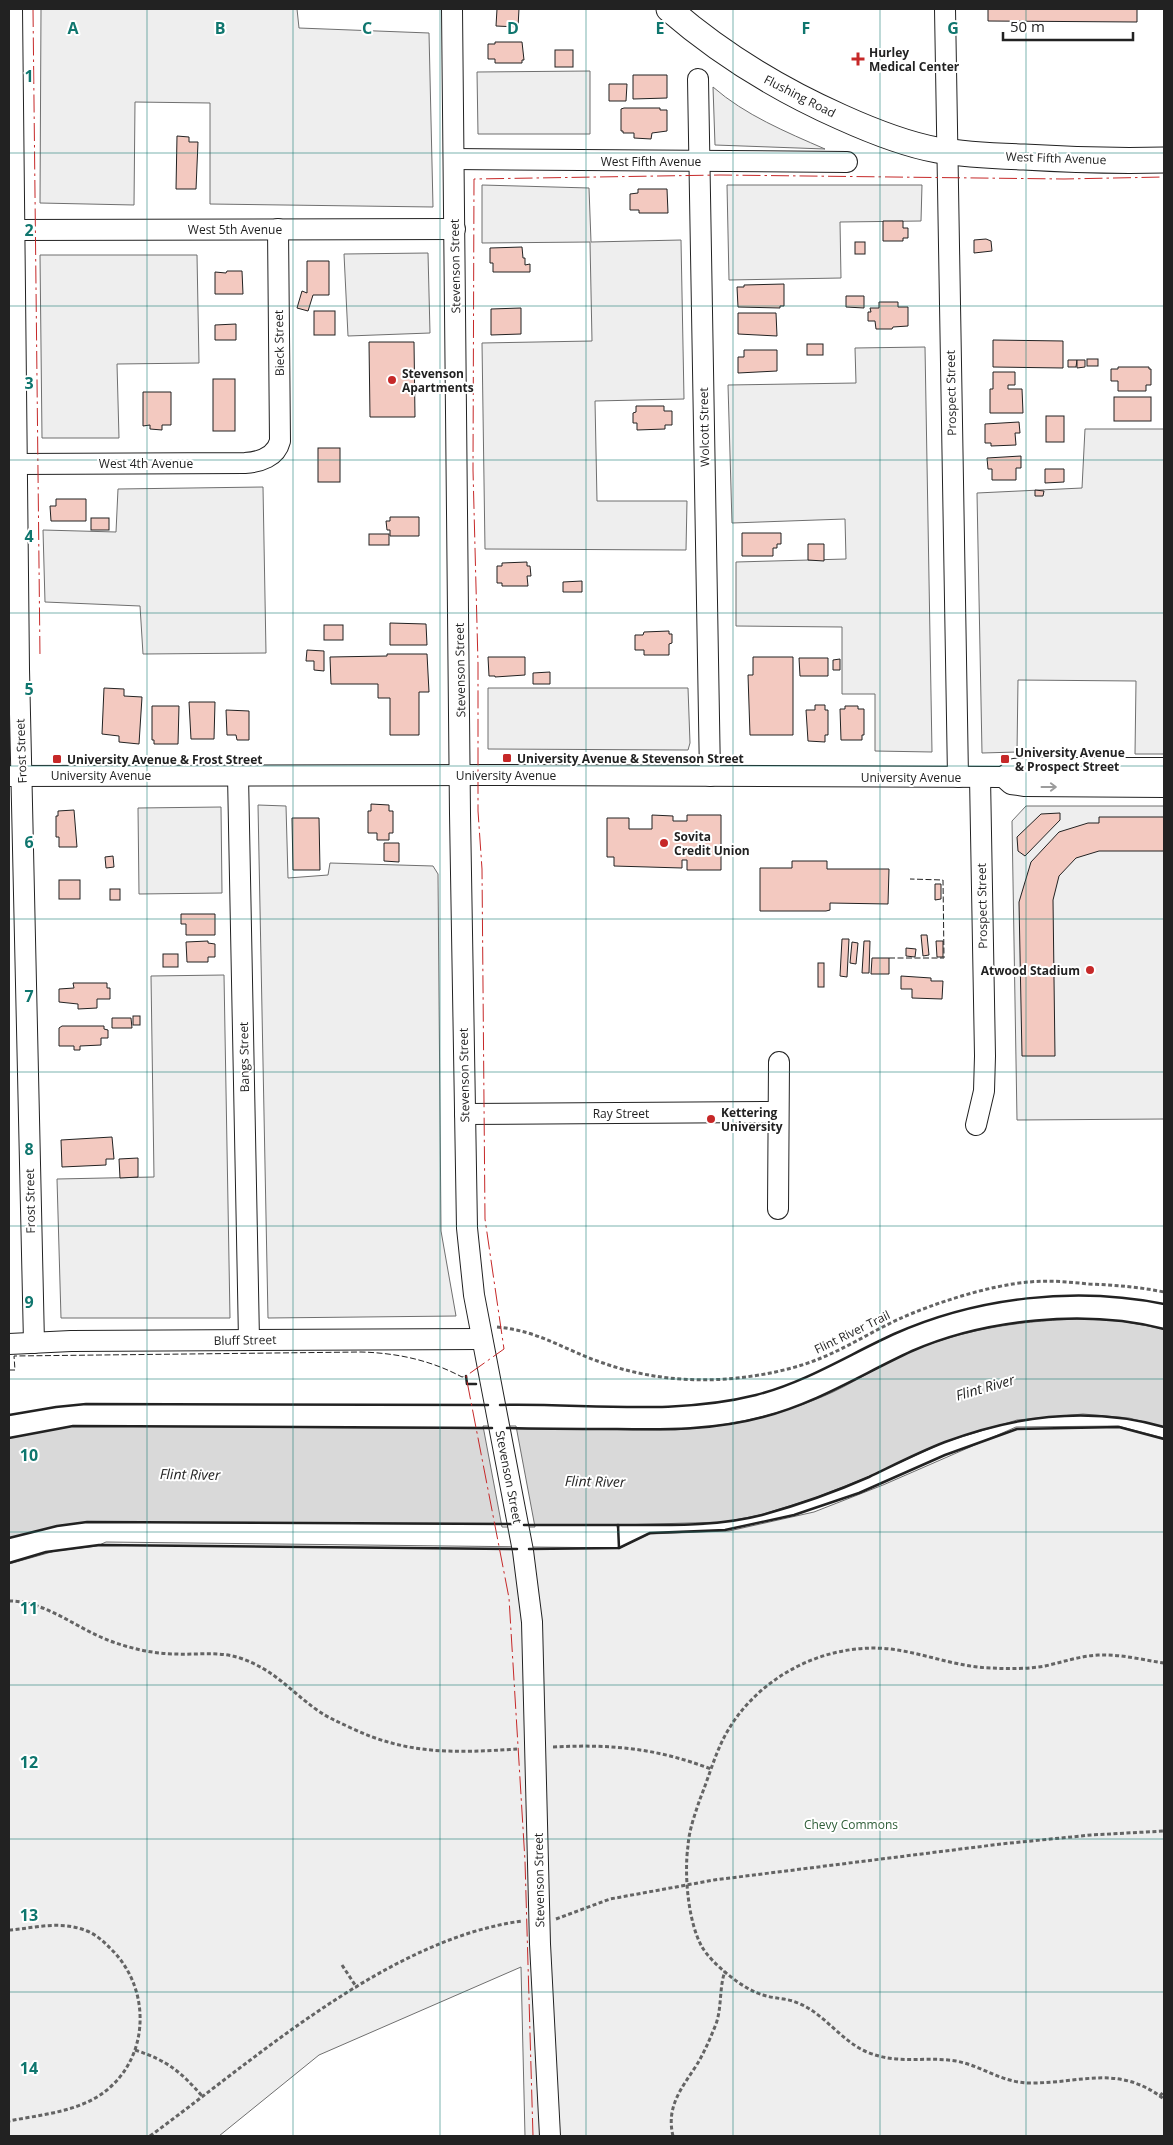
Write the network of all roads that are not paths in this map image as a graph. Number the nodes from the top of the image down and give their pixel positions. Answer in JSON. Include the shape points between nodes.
{"nodes":[{"id":1,"x":12,"y":9,"type":"edge"},
{"id":2,"x":452,"y":9,"type":"edge"},
{"id":3,"x":945,"y":9,"type":"edge"},
{"id":4,"x":682,"y":13,"type":"edge"},
{"id":5,"x":698,"y":79,"type":"dead end"},
{"id":6,"x":948,"y":152,"type":"junction"},
{"id":7,"x":454,"y":159,"type":"junction"},
{"id":8,"x":1164,"y":160,"type":"edge"},
{"id":9,"x":700,"y":161,"type":"junction"},
{"id":10,"x":12,"y":162,"type":"edge"},
{"id":11,"x":847,"y":162,"type":"dead end"},
{"id":12,"x":278,"y":229,"type":"junction"},
{"id":13,"x":454,"y":229,"type":"junction"},
{"id":14,"x":15,"y":230,"type":"junction"},
{"id":15,"x":272,"y":454,"type":"joint"},
{"id":16,"x":18,"y":464,"type":"junction"},
{"id":17,"x":13,"y":520,"type":"edge"},
{"id":18,"x":1164,"y":768,"type":"edge"},
{"id":19,"x":238,"y":775,"type":"junction"},
{"id":20,"x":461,"y":775,"type":"junction"},
{"id":21,"x":16,"y":776,"type":"edge"},
{"id":22,"x":710,"y":776,"type":"junction"},
{"id":23,"x":958,"y":777,"type":"junction"},
{"id":24,"x":980,"y":777,"type":"junction"},
{"id":25,"x":1003,"y":777,"type":"junction"},
{"id":26,"x":1164,"y":787,"type":"edge"},
{"id":27,"x":778,"y":1062,"type":"dead end"},
{"id":28,"x":778,"y":1112,"type":"junction"},
{"id":29,"x":465,"y":1114,"type":"junction"},
{"id":30,"x":976,"y":1124,"type":"dead end"},
{"id":31,"x":778,"y":1209,"type":"dead end"},
{"id":32,"x":487,"y":1333,"type":"junction"},
{"id":33,"x":249,"y":1340,"type":"junction"},
{"id":34,"x":34,"y":1342,"type":"junction"},
{"id":35,"x":9,"y":1344,"type":"edge"},
{"id":36,"x":550,"y":2136,"type":"edge"}],
"edges":[{"from":1,"to":10,"type":"street","name":"Frost Street"},
{"from":2,"to":7,"type":"street","name":"Stevenson Street"},
{"from":3,"to":6,"type":"street","name":"Prospect Street"},
{"from":4,"to":6,"type":"main road","name":"Flushing Road","via":[[746,68],[795,96],[884,135]]},
{"from":5,"to":9,"type":"street","name":"Wolcott Street"},
{"from":6,"to":8,"type":"main road","name":"West Fifth Avenue"},
{"from":6,"to":23,"type":"street","name":"Prospect Street"},
{"from":7,"to":9,"type":"street","name":"West Fifth Avenue"},
{"from":7,"to":13,"type":"street","name":"Stevenson Street"},
{"from":9,"to":11,"type":"street","name":"West Fifth Avenue"},
{"from":9,"to":22,"type":"street","name":"Wolcott Street"},
{"from":10,"to":14,"type":"street","name":"Frost Street"},
{"from":12,"to":13,"type":"street","name":"West 5th Avenue"},
{"from":12,"to":14,"type":"street","name":"West 5th Avenue"},
{"from":12,"to":15,"type":"street","name":"Bieck Street","via":[[280,436]]},
{"from":13,"to":20,"type":"street","name":"Stevenson Street"},
{"from":14,"to":16,"type":"street","name":"Frost Street"},
{"from":15,"to":16,"type":"street","name":"West 4th Avenue","via":[[261,461],[240,463]]},
{"from":16,"to":17,"type":"street","name":"Frost Street"},
{"from":17,"to":21,"type":"street","name":"Frost Street"},
{"from":18,"to":25,"type":"street","name":"University Avenue","via":[[1025,768],[1014,769]]},
{"from":19,"to":20,"type":"street","name":"University Avenue"},
{"from":19,"to":21,"type":"street","name":"University Avenue"},
{"from":19,"to":33,"type":"street","name":"Bangs Street"},
{"from":20,"to":22,"type":"street","name":"University Avenue"},
{"from":20,"to":29,"type":"street","name":"Stevenson Street"},
{"from":21,"to":34,"type":"street","name":"Frost Street"},
{"from":22,"to":23,"type":"street","name":"University Avenue"},
{"from":23,"to":24,"type":"street","name":"University Avenue"},
{"from":24,"to":25,"type":"street","name":"University Avenue"},
{"from":24,"to":30,"type":"street","name":"Prospect Street","via":[[985,1056],[983,1098]]},
{"from":25,"to":26,"type":"street","name":"University Avenue","one_way":true,"via":[[1020,786]]},
{"from":27,"to":28,"type":"street"},
{"from":28,"to":29,"type":"street","name":"Ray Street"},
{"from":28,"to":31,"type":"street"},
{"from":29,"to":32,"type":"street","name":"Stevenson Street","via":[[469,1253]]},
{"from":32,"to":33,"type":"street","name":"Bluff Street"},
{"from":32,"to":36,"type":"street","name":"Stevenson Street","via":[[491,1384],[523,1551],[532,1622],[540,1944]]},
{"from":33,"to":34,"type":"street","name":"Bluff Street"},
{"from":34,"to":35,"type":"street","name":"Bluff Street"}]}
